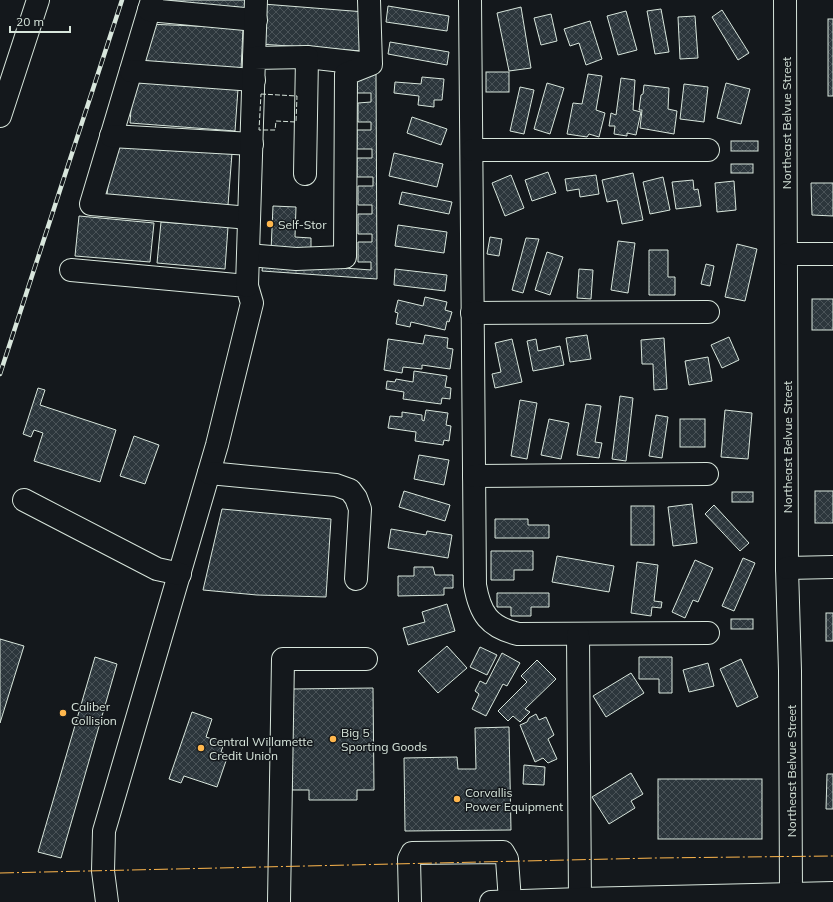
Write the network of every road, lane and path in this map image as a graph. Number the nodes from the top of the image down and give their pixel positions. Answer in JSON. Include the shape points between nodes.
{"nodes":[{"id":1,"x":38,"y":0,"type":"edge"},
{"id":2,"x":369,"y":0,"type":"edge"},
{"id":3,"x":470,"y":0,"type":"edge"},
{"id":4,"x":785,"y":0,"type":"edge"},
{"id":5,"x":151,"y":5,"type":"edge"},
{"id":6,"x":256,"y":10,"type":"edge"},
{"id":7,"x":308,"y":57,"type":"junction"},
{"id":8,"x":254,"y":58,"type":"junction"},
{"id":9,"x":371,"y":64,"type":"junction"},
{"id":10,"x":131,"y":71,"type":"junction"},
{"id":11,"x":254,"y":80,"type":"junction"},
{"id":12,"x":0,"y":116,"type":"edge"},
{"id":13,"x":111,"y":136,"type":"junction"},
{"id":14,"x":252,"y":144,"type":"junction"},
{"id":15,"x":472,"y":150,"type":"junction"},
{"id":16,"x":708,"y":150,"type":"dead end"},
{"id":17,"x":305,"y":174,"type":"dead end"},
{"id":18,"x":249,"y":218,"type":"junction"},
{"id":19,"x":787,"y":254,"type":"junction"},
{"id":20,"x":833,"y":254,"type":"edge"},
{"id":21,"x":248,"y":255,"type":"junction"},
{"id":22,"x":71,"y":270,"type":"dead end"},
{"id":23,"x":247,"y":286,"type":"junction"},
{"id":24,"x":708,"y":312,"type":"dead end"},
{"id":25,"x":472,"y":313,"type":"junction"},
{"id":26,"x":209,"y":473,"type":"junction"},
{"id":27,"x":707,"y":474,"type":"dead end"},
{"id":28,"x":474,"y":476,"type":"junction"},
{"id":29,"x":24,"y":500,"type":"dead end"},
{"id":30,"x":833,"y":567,"type":"edge"},
{"id":31,"x":787,"y":568,"type":"junction"},
{"id":32,"x":180,"y":574,"type":"junction"},
{"id":33,"x":356,"y":579,"type":"dead end"},
{"id":34,"x":708,"y":633,"type":"dead end"},
{"id":35,"x":578,"y":635,"type":"junction"},
{"id":36,"x":366,"y":659,"type":"dead end"},
{"id":37,"x":833,"y":893,"type":"edge"},
{"id":38,"x":791,"y":894,"type":"junction"},
{"id":39,"x":580,"y":899,"type":"junction"},
{"id":40,"x":107,"y":902,"type":"edge"},
{"id":41,"x":279,"y":902,"type":"edge"},
{"id":42,"x":410,"y":902,"type":"edge"},
{"id":43,"x":501,"y":902,"type":"edge"}],
"edges":[{"from":1,"to":12,"type":"main road"},
{"from":2,"to":9,"type":"main road"},
{"from":3,"to":15,"type":"main road"},
{"from":4,"to":19,"type":"main road","name":"Northeast Belvue Street"},
{"from":5,"to":6,"type":"main road"},
{"from":5,"to":10,"type":"main road"},
{"from":6,"to":8,"type":"main road"},
{"from":7,"to":8,"type":"main road"},
{"from":7,"to":9,"type":"main road"},
{"from":7,"to":17,"type":"main road"},
{"from":8,"to":11,"type":"main road"},
{"from":9,"to":21,"type":"main road","via":[[346,74],[345,257],[296,259]]},
{"from":10,"to":11,"type":"main road"},
{"from":10,"to":13,"type":"main road"},
{"from":11,"to":14,"type":"main road"},
{"from":13,"to":14,"type":"main road"},
{"from":13,"to":18,"type":"main road","via":[[91,204]]},
{"from":14,"to":18,"type":"main road"},
{"from":15,"to":16,"type":"main road"},
{"from":15,"to":25,"type":"main road"},
{"from":18,"to":21,"type":"main road"},
{"from":19,"to":20,"type":"main road"},
{"from":19,"to":31,"type":"main road","name":"Northeast Belvue Street"},
{"from":21,"to":23,"type":"main road"},
{"from":22,"to":23,"type":"main road"},
{"from":23,"to":26,"type":"main road","via":[[252,303]]},
{"from":24,"to":25,"type":"main road"},
{"from":25,"to":28,"type":"main road"},
{"from":26,"to":32,"type":"main road"},
{"from":26,"to":33,"type":"main road","via":[[336,485],[350,490],[360,509]]},
{"from":27,"to":28,"type":"main road"},
{"from":28,"to":35,"type":"main road","via":[[475,585],[483,613],[496,626],[518,634]]},
{"from":29,"to":32,"type":"main road","via":[[157,569]]},
{"from":30,"to":31,"type":"main road"},
{"from":31,"to":38,"type":"main road","name":"Northeast Belvue Street"},
{"from":32,"to":40,"type":"main road","via":[[104,831],[103,871]]},
{"from":34,"to":35,"type":"main road"},
{"from":35,"to":39,"type":"main road"},
{"from":36,"to":41,"type":"main road","via":[[283,659]]},
{"from":37,"to":38,"type":"main road"},
{"from":38,"to":39,"type":"main road"},
{"from":39,"to":43,"type":"main road"},
{"from":42,"to":43,"type":"main road","via":[[409,859],[412,853],[503,852],[508,859]]}]}
